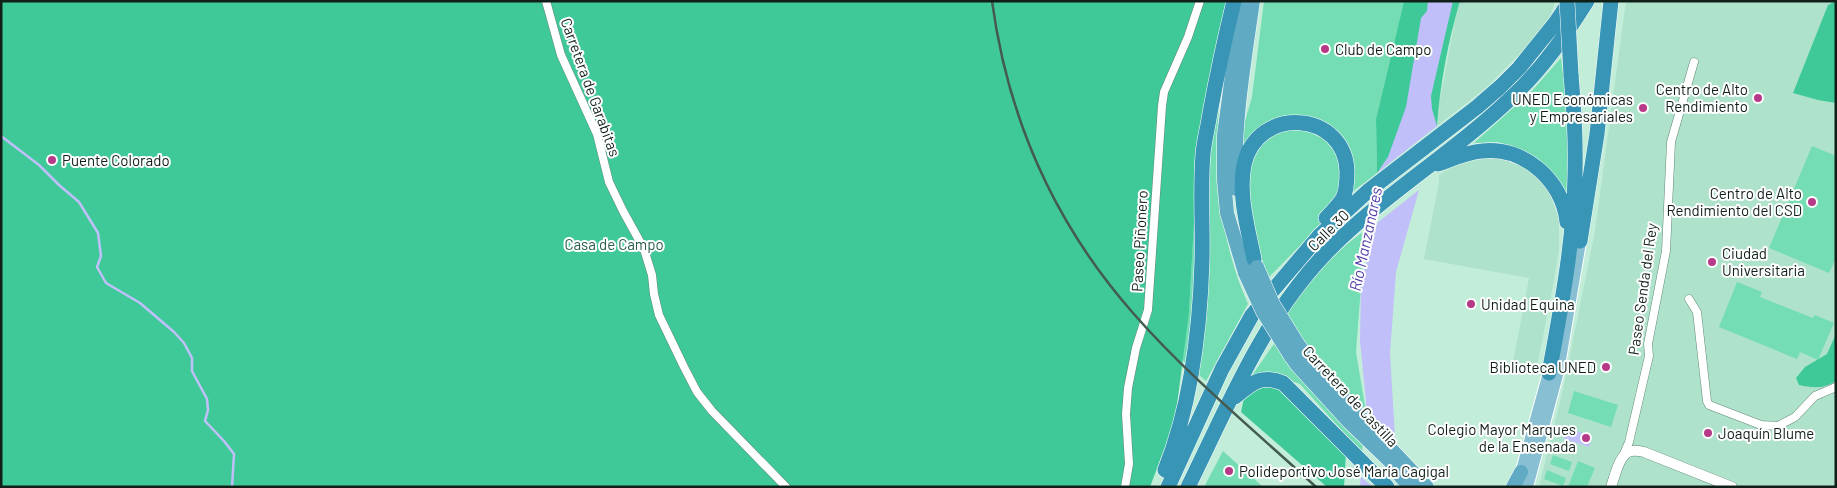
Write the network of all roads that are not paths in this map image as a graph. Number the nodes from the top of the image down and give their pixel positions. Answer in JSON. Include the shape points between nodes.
{"nodes":[{"id":1,"x":546,"y":1,"type":"edge"},
{"id":2,"x":1200,"y":1,"type":"edge"},
{"id":3,"x":1234,"y":1,"type":"edge"},
{"id":4,"x":1242,"y":1,"type":"edge"},
{"id":5,"x":1253,"y":1,"type":"edge"},
{"id":6,"x":1568,"y":1,"type":"edge"},
{"id":7,"x":1587,"y":1,"type":"edge"},
{"id":8,"x":1611,"y":1,"type":"edge"},
{"id":9,"x":1694,"y":62,"type":"dead end"},
{"id":10,"x":1426,"y":169,"type":"junction"},
{"id":11,"x":1580,"y":242,"type":"joint"},
{"id":12,"x":1252,"y":266,"type":"junction"},
{"id":13,"x":1565,"y":278,"type":"junction"},
{"id":14,"x":1689,"y":299,"type":"dead end"},
{"id":15,"x":1252,"y":315,"type":"junction"},
{"id":16,"x":1549,"y":373,"type":"joint"},
{"id":17,"x":1836,"y":387,"type":"edge"},
{"id":18,"x":1230,"y":401,"type":"junction"},
{"id":19,"x":1351,"y":415,"type":"junction"},
{"id":20,"x":1630,"y":437,"type":"junction"},
{"id":21,"x":1381,"y":438,"type":"junction"},
{"id":22,"x":1644,"y":452,"type":"junction"},
{"id":23,"x":1382,"y":454,"type":"junction"},
{"id":24,"x":1623,"y":457,"type":"junction"},
{"id":25,"x":1521,"y":472,"type":"junction"},
{"id":26,"x":1433,"y":486,"type":"edge"},
{"id":27,"x":786,"y":487,"type":"edge"},
{"id":28,"x":1125,"y":487,"type":"edge"},
{"id":29,"x":1158,"y":487,"type":"edge"},
{"id":30,"x":1168,"y":487,"type":"edge"},
{"id":31,"x":1188,"y":487,"type":"edge"},
{"id":32,"x":1387,"y":487,"type":"edge"},
{"id":33,"x":1410,"y":487,"type":"edge"},
{"id":34,"x":1417,"y":487,"type":"edge"},
{"id":35,"x":1513,"y":487,"type":"edge"},
{"id":36,"x":1518,"y":487,"type":"edge"},
{"id":37,"x":1527,"y":487,"type":"edge"},
{"id":38,"x":1611,"y":487,"type":"edge"},
{"id":39,"x":1732,"y":487,"type":"edge"}],
"edges":[{"from":1,"to":27,"type":"street","name":"Carretera de Garabitas","via":[[561,55],[597,134],[609,182],[644,249],[659,316],[697,392]]},
{"from":2,"to":28,"type":"street","name":"Paseo Piñonero","via":[[1164,92],[1150,295],[1128,388],[1129,464]]},
{"from":3,"to":29,"type":"highway","via":[[1203,153],[1202,275],[1194,352],[1176,443]]},
{"from":4,"to":12,"type":"highway","name":"Carretera de Castilla","via":[[1224,135],[1224,180],[1227,213]]},
{"from":5,"to":12,"type":"highway","name":"Carretera de Castilla","via":[[1235,146],[1239,210]]},
{"from":6,"to":13,"type":"highway","bridge":true,"via":[[1575,175]]},
{"from":6,"to":15,"type":"highway","name":"Calle 30","via":[[1556,22],[1506,81],[1368,191],[1319,236]]},
{"from":7,"to":10,"type":"highway","name":"Calle 30","via":[[1549,58],[1519,90]]},
{"from":8,"to":11,"type":"highway","via":[[1597,134]]},
{"from":9,"to":20,"type":"street","name":"Paseo Senda del Rey","via":[[1671,142],[1666,251],[1648,344],[1649,356]]},
{"from":10,"to":13,"type":"highway","via":[[1465,154],[1496,150],[1530,162],[1560,195],[1566,212]]},
{"from":10,"to":18,"type":"highway","name":"Calle 30","via":[[1355,224],[1295,289],[1268,328]]},
{"from":11,"to":37,"type":"main road","via":[[1558,371]]},
{"from":12,"to":15,"type":"highway","via":[[1242,177],[1251,145],[1277,125],[1298,122],[1313,125],[1331,136],[1344,154],[1347,177],[1343,197],[1282,269]]},
{"from":12,"to":19,"type":"highway","name":"Carretera de Castilla","bridge":true,"via":[[1263,312],[1294,351],[1297,365]]},
{"from":13,"to":16,"type":"highway"},
{"from":14,"to":17,"type":"street","via":[[1697,312],[1709,405],[1761,425],[1778,426],[1795,417],[1815,396]]},
{"from":15,"to":30,"type":"highway","name":"Calle 30","via":[[1222,369]]},
{"from":16,"to":25,"type":"main road"},
{"from":18,"to":31,"type":"highway","name":"Calle 30"},
{"from":18,"to":32,"type":"highway","via":[[1261,379],[1283,383]]},
{"from":19,"to":21,"type":"highway","name":"Carretera de Castilla"},
{"from":19,"to":23,"type":"highway","name":"Carretera de Castilla"},
{"from":20,"to":22,"type":"street"},
{"from":20,"to":24,"type":"street","name":"Paseo Senda del Rey"},
{"from":21,"to":26,"type":"highway","name":"Carretera de Castilla"},
{"from":21,"to":26,"type":"highway"},
{"from":22,"to":24,"type":"street","via":[[1630,451]]},
{"from":22,"to":39,"type":"street"},
{"from":23,"to":33,"type":"highway"},
{"from":23,"to":34,"type":"highway","name":"Carretera de Castilla"},
{"from":24,"to":38,"type":"street","name":"Paseo Senda del Rey"},
{"from":25,"to":35,"type":"highway"},
{"from":25,"to":36,"type":"main road"}]}
